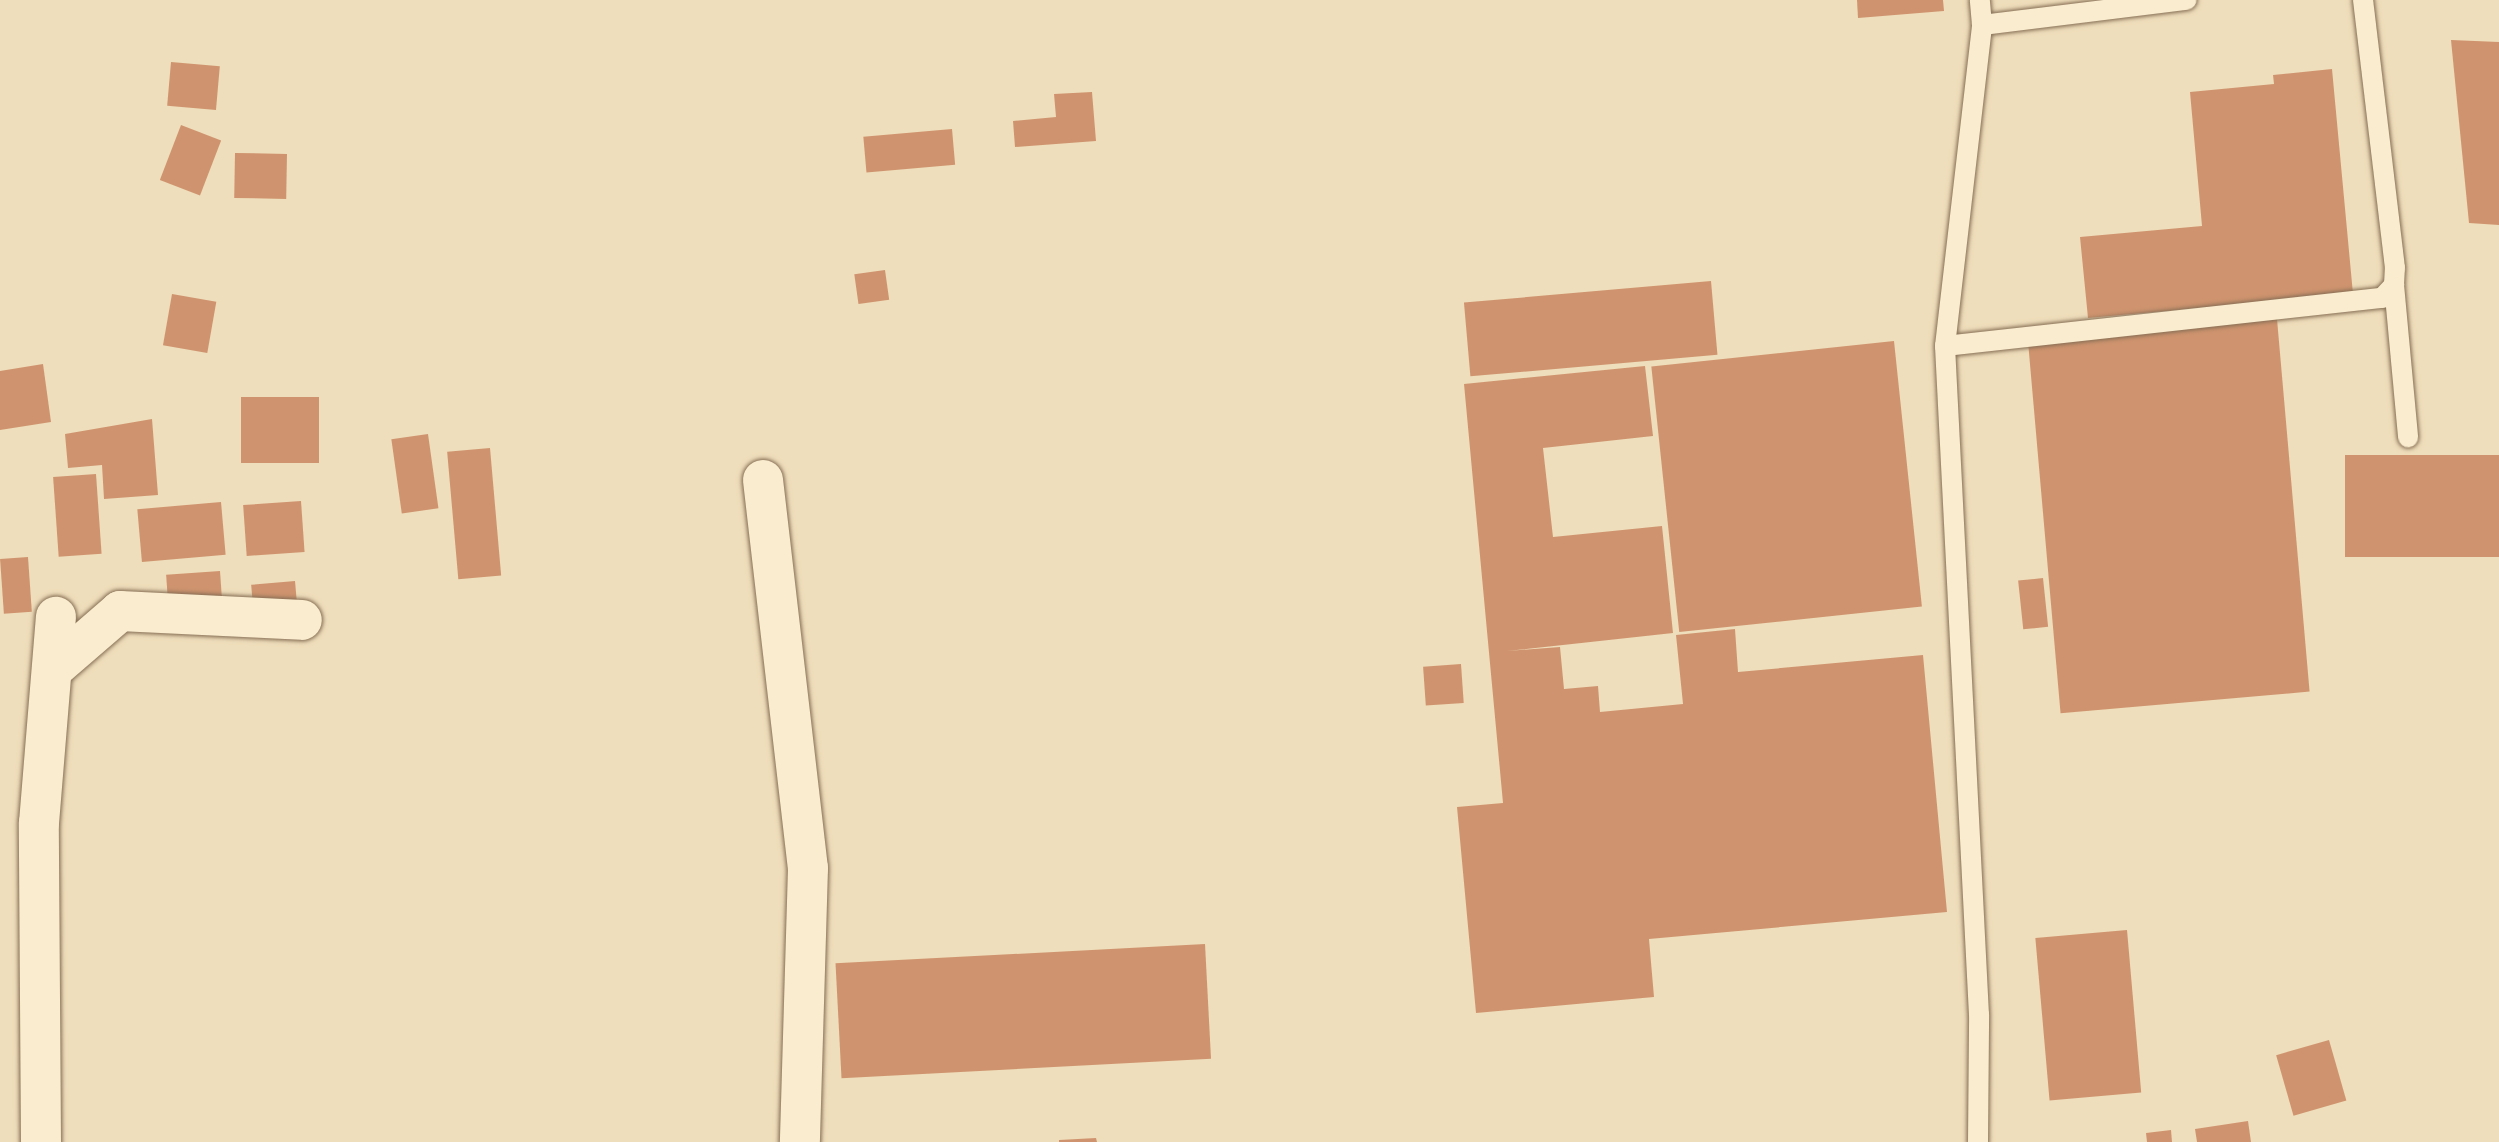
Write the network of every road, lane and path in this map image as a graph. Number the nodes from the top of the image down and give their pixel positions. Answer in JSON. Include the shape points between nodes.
{"nodes":[{"id":1,"x":1980,"y":0,"type":"edge"},
{"id":2,"x":2186,"y":0,"type":"edge"},
{"id":3,"x":2363,"y":0,"type":"edge"},
{"id":4,"x":1982,"y":25,"type":"junction"},
{"id":5,"x":2394,"y":285,"type":"junction"},
{"id":6,"x":1945,"y":346,"type":"junction"},
{"id":7,"x":2408,"y":437,"type":"dead end"},
{"id":8,"x":763,"y":480,"type":"dead end"},
{"id":9,"x":56,"y":617,"type":"dead end"},
{"id":10,"x":302,"y":620,"type":"dead end"},
{"id":11,"x":52,"y":670,"type":"junction"},
{"id":12,"x":41,"y":1142,"type":"edge"},
{"id":13,"x":800,"y":1142,"type":"edge"},
{"id":14,"x":1978,"y":1142,"type":"edge"}],
"edges":[{"from":1,"to":4,"type":"lane"},
{"from":2,"to":4,"type":"lane"},
{"from":3,"to":5,"type":"lane"},
{"from":4,"to":6,"type":"lane"},
{"from":5,"to":6,"type":"lane","via":[[2382,298]]},
{"from":5,"to":7,"type":"lane"},
{"from":6,"to":14,"type":"lane","via":[[1979,1015]]},
{"from":8,"to":13,"type":"street","via":[[808,868]]},
{"from":9,"to":11,"type":"street"},
{"from":10,"to":11,"type":"street","via":[[120,611]]},
{"from":11,"to":12,"type":"street","via":[[39,823]]}]}
